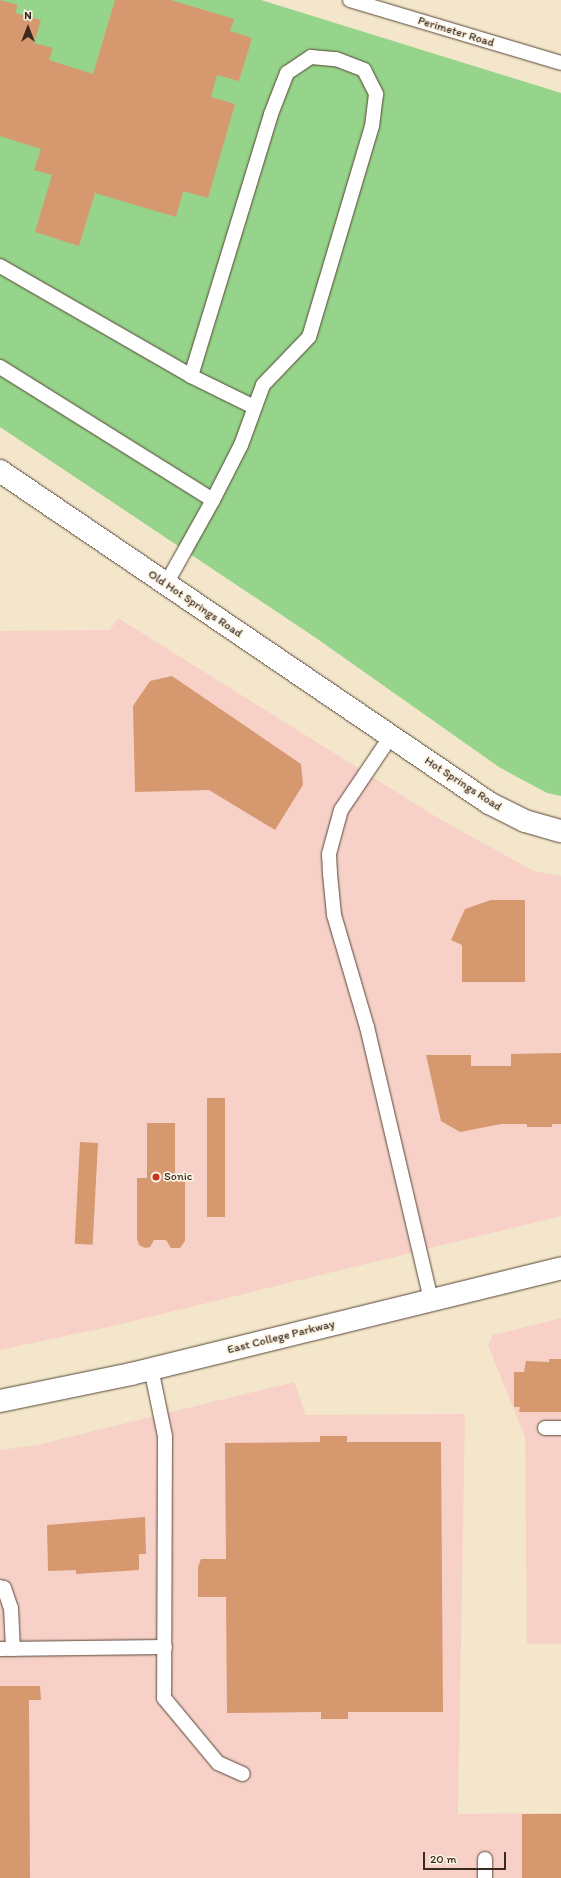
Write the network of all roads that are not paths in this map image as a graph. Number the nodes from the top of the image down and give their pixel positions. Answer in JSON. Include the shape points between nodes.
{"nodes":[{"id":1,"x":350,"y":0,"type":"edge"},
{"id":2,"x":561,"y":63,"type":"edge"},
{"id":3,"x":0,"y":266,"type":"edge"},
{"id":4,"x":0,"y":367,"type":"edge"},
{"id":5,"x":190,"y":376,"type":"junction"},
{"id":6,"x":254,"y":407,"type":"junction"},
{"id":7,"x":0,"y":471,"type":"edge"},
{"id":8,"x":214,"y":500,"type":"junction"},
{"id":9,"x":166,"y":584,"type":"junction"},
{"id":10,"x":391,"y":736,"type":"junction"},
{"id":11,"x":561,"y":831,"type":"edge"},
{"id":12,"x":561,"y":1268,"type":"edge"},
{"id":13,"x":430,"y":1300,"type":"junction"},
{"id":14,"x":151,"y":1368,"type":"junction"},
{"id":15,"x":0,"y":1401,"type":"edge"},
{"id":16,"x":545,"y":1428,"type":"dead end"},
{"id":17,"x":561,"y":1428,"type":"edge"},
{"id":18,"x":0,"y":1586,"type":"edge"},
{"id":19,"x":165,"y":1647,"type":"junction"},
{"id":20,"x":6,"y":1649,"type":"edge"},
{"id":21,"x":243,"y":1774,"type":"dead end"},
{"id":22,"x":485,"y":1859,"type":"dead end"},
{"id":23,"x":486,"y":1878,"type":"edge"}],
"edges":[{"from":1,"to":2,"type":"lane","name":"Perimeter Road"},
{"from":3,"to":5,"type":"lane"},
{"from":4,"to":8,"type":"lane"},
{"from":5,"to":6,"type":"lane"},
{"from":5,"to":6,"type":"lane","via":[[270,114],[287,73],[311,57],[336,59],[364,70],[376,94],[372,126],[309,337],[263,385]]},
{"from":6,"to":8,"type":"lane","via":[[241,446]]},
{"from":7,"to":9,"type":"street","name":"Old Hot Springs Road"},
{"from":8,"to":9,"type":"lane"},
{"from":9,"to":10,"type":"street","name":"Old Hot Springs Road"},
{"from":10,"to":11,"type":"street","name":"Hot Springs Road","via":[[489,803],[525,821]]},
{"from":10,"to":13,"type":"lane","via":[[341,810],[329,854],[330,874],[334,915],[367,1027]]},
{"from":12,"to":13,"type":"street","name":"East College Parkway"},
{"from":13,"to":14,"type":"street","name":"East College Parkway"},
{"from":14,"to":15,"type":"street","name":"East College Parkway"},
{"from":14,"to":19,"type":"lane","via":[[165,1436]]},
{"from":16,"to":17,"type":"lane"},
{"from":18,"to":20,"type":"lane","via":[[4,1588],[12,1608]]},
{"from":19,"to":20,"type":"lane"},
{"from":19,"to":21,"type":"lane","via":[[164,1698],[218,1763]]},
{"from":22,"to":23,"type":"lane"}]}
